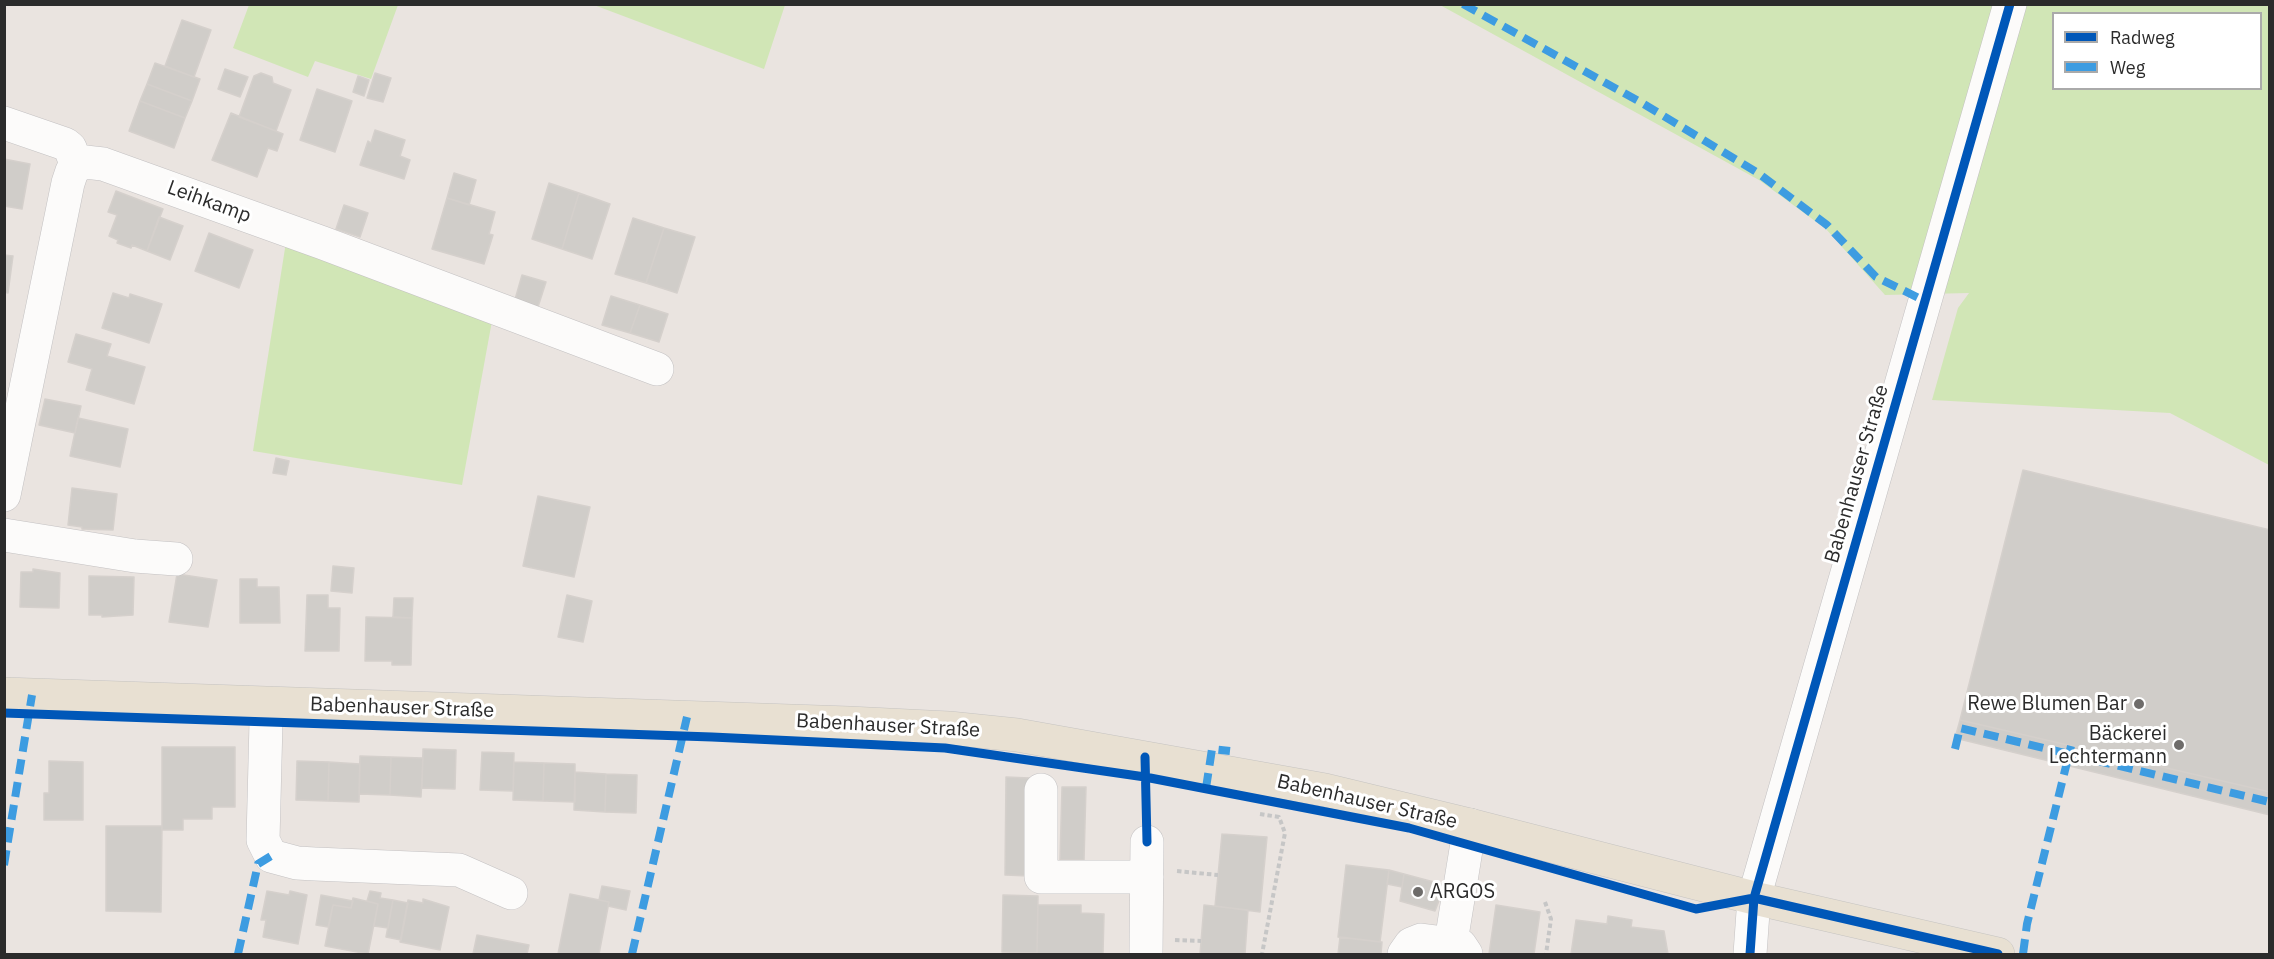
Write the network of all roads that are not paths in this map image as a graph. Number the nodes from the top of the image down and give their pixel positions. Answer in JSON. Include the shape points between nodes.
{"nodes":[{"id":1,"x":2010,"y":4,"type":"edge"},
{"id":2,"x":4,"y":123,"type":"edge"},
{"id":3,"x":77,"y":166,"type":"junction"},
{"id":4,"x":657,"y":369,"type":"dead end"},
{"id":5,"x":4,"y":495,"type":"edge"},
{"id":6,"x":4,"y":535,"type":"edge"},
{"id":7,"x":176,"y":559,"type":"dead end"},
{"id":8,"x":4,"y":694,"type":"edge"},
{"id":9,"x":258,"y":704,"type":"junction"},
{"id":10,"x":1041,"y":790,"type":"dead end"},
{"id":11,"x":1470,"y":825,"type":"junction"},
{"id":12,"x":511,"y":893,"type":"dead end"},
{"id":13,"x":1754,"y":898,"type":"junction"},
{"id":14,"x":1459,"y":948,"type":"edge"},
{"id":15,"x":1146,"y":954,"type":"edge"},
{"id":16,"x":1404,"y":954,"type":"edge"},
{"id":17,"x":1750,"y":954,"type":"edge"},
{"id":18,"x":1998,"y":954,"type":"edge"}],
"edges":[{"from":1,"to":13,"type":"street","name":"Babenhauser Straße"},
{"from":2,"to":3,"type":"street","via":[[65,144]]},
{"from":3,"to":4,"type":"street","name":"Leihkamp","via":[[94,162],[113,168]]},
{"from":3,"to":5,"type":"street","via":[[68,183]]},
{"from":6,"to":7,"type":"street"},
{"from":8,"to":9,"type":"main road","name":"Babenhauser Straße"},
{"from":9,"to":11,"type":"main road","name":"Babenhauser Straße","via":[[849,723],[1017,735],[1325,790]]},
{"from":9,"to":12,"type":"street","via":[[266,722],[262,840],[271,856],[315,864],[459,870]]},
{"from":10,"to":15,"type":"street","via":[[1041,877],[1147,862]]},
{"from":11,"to":13,"type":"main road","name":"Babenhauser Straße"},
{"from":11,"to":14,"type":"street"},
{"from":13,"to":17,"type":"street","name":"Babenhauser Straße"},
{"from":13,"to":18,"type":"main road"},
{"from":14,"to":16,"type":"street","via":[[1421,940],[1411,944]]}]}
